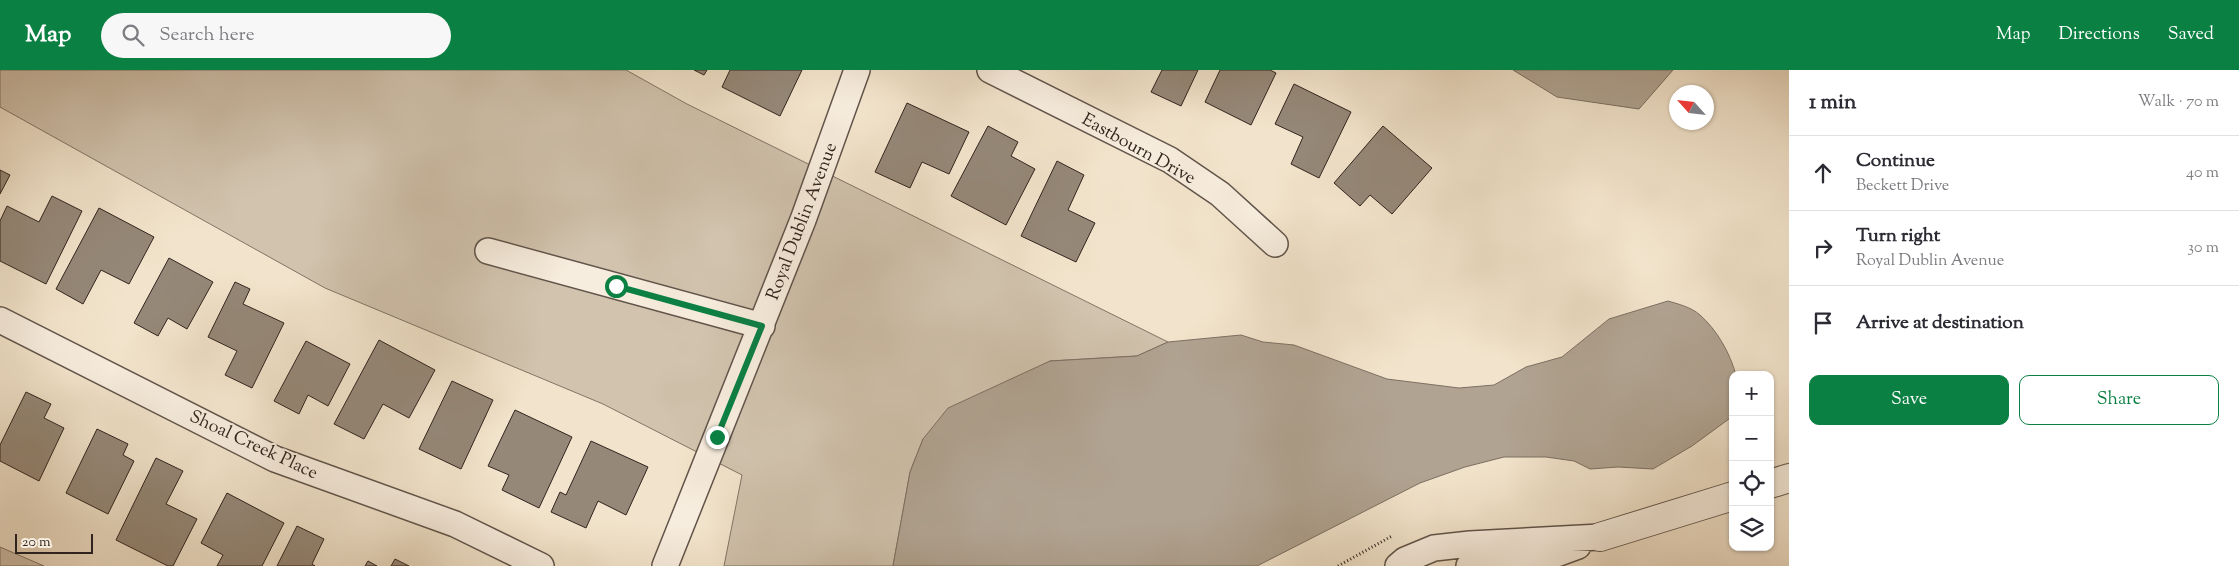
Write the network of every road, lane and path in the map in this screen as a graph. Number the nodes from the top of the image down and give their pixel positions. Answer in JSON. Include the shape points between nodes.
{"nodes":[{"id":1,"x":857,"y":70,"type":"edge"},
{"id":2,"x":990,"y":70,"type":"edge"},
{"id":3,"x":1275,"y":244,"type":"dead end"},
{"id":4,"x":488,"y":251,"type":"dead end"},
{"id":5,"x":0,"y":320,"type":"edge"},
{"id":6,"x":762,"y":326,"type":"junction"},
{"id":7,"x":1789,"y":478,"type":"edge"},
{"id":8,"x":1774,"y":483,"type":"edge"},
{"id":9,"x":1729,"y":497,"type":"edge"},
{"id":10,"x":1600,"y":537,"type":"junction"},
{"id":11,"x":541,"y":566,"type":"edge"},
{"id":12,"x":665,"y":566,"type":"edge"},
{"id":13,"x":1398,"y":566,"type":"edge"},
{"id":14,"x":1469,"y":566,"type":"edge"},
{"id":15,"x":1524,"y":566,"type":"edge"}],
"edges":[{"from":1,"to":6,"type":"street","name":"Royal Dublin Avenue"},
{"from":2,"to":3,"type":"street","name":"Eastbourn Drive","via":[[1170,160],[1220,194]]},
{"from":4,"to":6,"type":"street"},
{"from":5,"to":11,"type":"street","name":"Shoal Creek Place","via":[[276,458],[455,524]]},
{"from":6,"to":12,"type":"street","name":"Royal Dublin Avenue"},
{"from":7,"to":8,"type":"street"},
{"from":9,"to":10,"type":"street"},
{"from":10,"to":13,"type":"street","via":[[1434,548]]},
{"from":10,"to":14,"type":"street"},
{"from":10,"to":15,"type":"street"}]}
